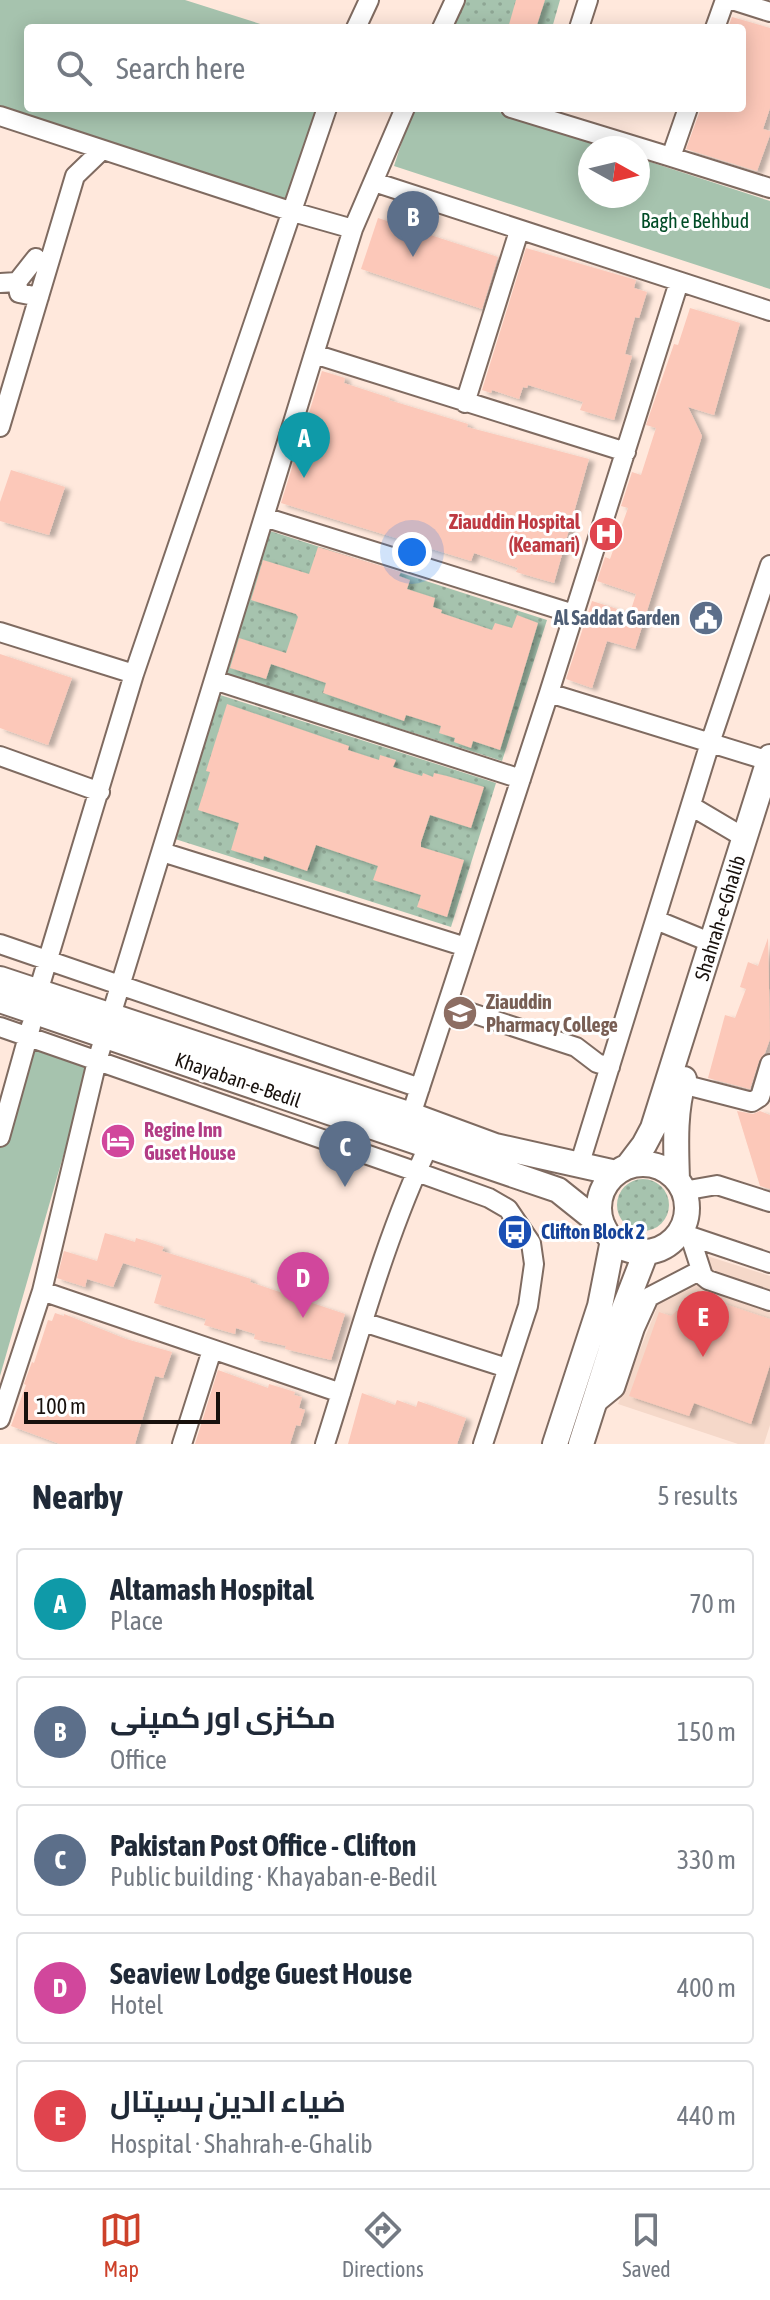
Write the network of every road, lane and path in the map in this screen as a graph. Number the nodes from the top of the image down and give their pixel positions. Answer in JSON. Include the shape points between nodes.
{"nodes":[{"id":1,"x":369,"y":0,"type":"edge"},
{"id":2,"x":455,"y":0,"type":"edge"},
{"id":3,"x":588,"y":0,"type":"edge"},
{"id":4,"x":725,"y":0,"type":"edge"},
{"id":5,"x":732,"y":0,"type":"edge"},
{"id":6,"x":770,"y":12,"type":"edge"},
{"id":7,"x":358,"y":24,"type":"edge"},
{"id":8,"x":444,"y":24,"type":"edge"},
{"id":9,"x":580,"y":24,"type":"edge"},
{"id":10,"x":716,"y":24,"type":"edge"},
{"id":11,"x":326,"y":112,"type":"edge"},
{"id":12,"x":403,"y":112,"type":"edge"},
{"id":13,"x":687,"y":112,"type":"edge"},
{"id":14,"x":552,"y":114,"type":"edge"},
{"id":15,"x":0,"y":116,"type":"edge"},
{"id":16,"x":102,"y":150,"type":"junction"},
{"id":17,"x":671,"y":157,"type":"junction"},
{"id":18,"x":374,"y":182,"type":"junction"},
{"id":19,"x":770,"y":188,"type":"edge"},
{"id":20,"x":293,"y":212,"type":"junction"},
{"id":21,"x":353,"y":229,"type":"junction"},
{"id":22,"x":519,"y":231,"type":"junction"},
{"id":23,"x":36,"y":258,"type":"dead end"},
{"id":24,"x":8,"y":282,"type":"edge"},
{"id":25,"x":679,"y":282,"type":"junction"},
{"id":26,"x":39,"y":297,"type":"junction"},
{"id":27,"x":770,"y":311,"type":"edge"},
{"id":28,"x":314,"y":354,"type":"junction"},
{"id":29,"x":465,"y":403,"type":"junction"},
{"id":30,"x":0,"y":427,"type":"edge"},
{"id":31,"x":626,"y":452,"type":"junction"},
{"id":32,"x":264,"y":517,"type":"junction"},
{"id":33,"x":770,"y":565,"type":"edge"},
{"id":34,"x":574,"y":614,"type":"junction"},
{"id":35,"x":0,"y":632,"type":"edge"},
{"id":36,"x":134,"y":674,"type":"junction"},
{"id":37,"x":214,"y":680,"type":"junction"},
{"id":38,"x":549,"y":693,"type":"junction"},
{"id":39,"x":710,"y":743,"type":"junction"},
{"id":40,"x":0,"y":756,"type":"edge"},
{"id":41,"x":769,"y":759,"type":"edge"},
{"id":42,"x":521,"y":779,"type":"junction"},
{"id":43,"x":100,"y":792,"type":"junction"},
{"id":44,"x":770,"y":803,"type":"edge"},
{"id":45,"x":691,"y":806,"type":"junction"},
{"id":46,"x":745,"y":838,"type":"junction"},
{"id":47,"x":162,"y":852,"type":"junction"},
{"id":48,"x":656,"y":920,"type":"junction"},
{"id":49,"x":712,"y":943,"type":"junction"},
{"id":50,"x":0,"y":944,"type":"edge"},
{"id":51,"x":466,"y":947,"type":"junction"},
{"id":52,"x":48,"y":959,"type":"junction"},
{"id":53,"x":0,"y":979,"type":"edge"},
{"id":54,"x":121,"y":984,"type":"junction"},
{"id":55,"x":0,"y":1000,"type":"edge"},
{"id":56,"x":447,"y":1005,"type":"junction"},
{"id":57,"x":34,"y":1013,"type":"junction"},
{"id":58,"x":108,"y":1026,"type":"junction"},
{"id":59,"x":0,"y":1027,"type":"edge"},
{"id":60,"x":97,"y":1061,"type":"junction"},
{"id":61,"x":770,"y":1064,"type":"edge"},
{"id":62,"x":610,"y":1067,"type":"junction"},
{"id":63,"x":677,"y":1086,"type":"junction"},
{"id":64,"x":420,"y":1088,"type":"junction"},
{"id":65,"x":763,"y":1105,"type":"edge"},
{"id":66,"x":411,"y":1115,"type":"junction"},
{"id":67,"x":0,"y":1137,"type":"edge"},
{"id":68,"x":429,"y":1145,"type":"junction"},
{"id":69,"x":579,"y":1166,"type":"junction"},
{"id":70,"x":622,"y":1169,"type":"junction"},
{"id":71,"x":417,"y":1172,"type":"junction"},
{"id":72,"x":680,"y":1185,"type":"junction"},
{"id":73,"x":770,"y":1202,"type":"edge"},
{"id":74,"x":608,"y":1233,"type":"junction"},
{"id":75,"x":684,"y":1234,"type":"junction"},
{"id":76,"x":646,"y":1252,"type":"junction"},
{"id":77,"x":770,"y":1263,"type":"edge"},
{"id":78,"x":701,"y":1270,"type":"junction"},
{"id":79,"x":42,"y":1291,"type":"junction"},
{"id":80,"x":640,"y":1294,"type":"junction"},
{"id":81,"x":770,"y":1301,"type":"edge"},
{"id":82,"x":363,"y":1322,"type":"junction"},
{"id":83,"x":212,"y":1350,"type":"junction"},
{"id":84,"x":507,"y":1368,"type":"junction"},
{"id":85,"x":341,"y":1393,"type":"junction"},
{"id":86,"x":0,"y":1419,"type":"edge"},
{"id":87,"x":182,"y":1444,"type":"edge"},
{"id":88,"x":325,"y":1444,"type":"edge"},
{"id":89,"x":483,"y":1444,"type":"edge"},
{"id":90,"x":555,"y":1444,"type":"edge"},
{"id":91,"x":581,"y":1444,"type":"edge"}],
"edges":[{"from":1,"to":7,"type":"street"},
{"from":2,"to":8,"type":"street"},
{"from":3,"to":9,"type":"street"},
{"from":4,"to":10,"type":"street"},
{"from":5,"to":6,"type":"street"},
{"from":11,"to":20,"type":"street"},
{"from":12,"to":18,"type":"street"},
{"from":13,"to":17,"type":"street"},
{"from":14,"to":17,"type":"street"},
{"from":15,"to":16,"type":"street"},
{"from":16,"to":20,"type":"street"},
{"from":16,"to":26,"type":"street","via":[[75,176]]},
{"from":17,"to":19,"type":"street"},
{"from":18,"to":21,"type":"street"},
{"from":18,"to":22,"type":"street"},
{"from":20,"to":21,"type":"street"},
{"from":20,"to":36,"type":"street"},
{"from":21,"to":28,"type":"street"},
{"from":22,"to":25,"type":"street"},
{"from":22,"to":29,"type":"street"},
{"from":23,"to":24,"type":"street"},
{"from":24,"to":26,"type":"street","via":[[19,293]]},
{"from":25,"to":27,"type":"street"},
{"from":25,"to":31,"type":"street"},
{"from":26,"to":30,"type":"street"},
{"from":28,"to":29,"type":"street"},
{"from":28,"to":32,"type":"street"},
{"from":29,"to":31,"type":"street"},
{"from":31,"to":34,"type":"street"},
{"from":32,"to":34,"type":"street"},
{"from":32,"to":37,"type":"street"},
{"from":33,"to":39,"type":"street"},
{"from":34,"to":38,"type":"street"},
{"from":35,"to":36,"type":"street"},
{"from":36,"to":43,"type":"street"},
{"from":37,"to":42,"type":"street"},
{"from":37,"to":47,"type":"street"},
{"from":38,"to":39,"type":"street"},
{"from":38,"to":42,"type":"street"},
{"from":39,"to":41,"type":"street"},
{"from":39,"to":45,"type":"street"},
{"from":40,"to":43,"type":"street"},
{"from":41,"to":46,"type":"main road","name":"Shahrah-e-Ghalib"},
{"from":42,"to":51,"type":"street"},
{"from":43,"to":52,"type":"street"},
{"from":44,"to":63,"type":"main road","name":"Shahrah-e-Ghalib"},
{"from":45,"to":46,"type":"street"},
{"from":45,"to":48,"type":"street"},
{"from":46,"to":49,"type":"main road","name":"Shahrah-e-Ghalib"},
{"from":47,"to":51,"type":"street"},
{"from":47,"to":54,"type":"street"},
{"from":48,"to":49,"type":"street"},
{"from":48,"to":62,"type":"street"},
{"from":49,"to":63,"type":"main road","name":"Shahrah-e-Ghalib"},
{"from":50,"to":52,"type":"street"},
{"from":51,"to":56,"type":"street"},
{"from":52,"to":54,"type":"street"},
{"from":52,"to":57,"type":"street"},
{"from":53,"to":57,"type":"main road","name":"Khayaban-e-Bedil"},
{"from":54,"to":58,"type":"street"},
{"from":54,"to":64,"type":"street"},
{"from":55,"to":57,"type":"main road","name":"Khayaban-e-Bedil"},
{"from":56,"to":62,"type":"street","via":[[576,1047]]},
{"from":56,"to":64,"type":"street"},
{"from":57,"to":58,"type":"main road","name":"Khayaban-e-Bedil"},
{"from":57,"to":59,"type":"street"},
{"from":57,"to":60,"type":"street"},
{"from":57,"to":67,"type":"street"},
{"from":58,"to":60,"type":"street"},
{"from":58,"to":66,"type":"main road","name":"Khayaban-e-Bedil"},
{"from":58,"to":68,"type":"main road","name":"Khayaban-e-Bedil"},
{"from":60,"to":71,"type":"street"},
{"from":60,"to":79,"type":"street"},
{"from":61,"to":65,"type":"street","via":[[760,1097]]},
{"from":62,"to":69,"type":"street"},
{"from":63,"to":65,"type":"street"},
{"from":63,"to":70,"type":"main road"},
{"from":63,"to":72,"type":"main road"},
{"from":64,"to":66,"type":"street"},
{"from":66,"to":69,"type":"main road","name":"Khayaban-e-Bedil","via":[[495,1146]]},
{"from":68,"to":71,"type":"street"},
{"from":68,"to":74,"type":"main road","name":"Khayaban-e-Bedil","via":[[558,1190]]},
{"from":69,"to":70,"type":"main road","name":"Khayaban-e-Bedil"},
{"from":70,"to":72,"type":"main road","via":[[646,1164],[663,1168]]},
{"from":70,"to":74,"type":"main road","via":[[603,1188],[599,1207]]},
{"from":71,"to":82,"type":"street"},
{"from":71,"to":84,"type":"street","via":[[508,1209],[531,1243],[528,1306]]},
{"from":72,"to":73,"type":"street","via":[[717,1185]]},
{"from":72,"to":75,"type":"main road"},
{"from":74,"to":76,"type":"main road","via":[[628,1249]]},
{"from":74,"to":90,"type":"main road","via":[[600,1306]]},
{"from":75,"to":76,"type":"main road"},
{"from":75,"to":77,"type":"street"},
{"from":75,"to":78,"type":"street"},
{"from":76,"to":80,"type":"main road"},
{"from":78,"to":80,"type":"street"},
{"from":78,"to":81,"type":"street","via":[[710,1282]]},
{"from":79,"to":83,"type":"street"},
{"from":79,"to":86,"type":"street"},
{"from":80,"to":91,"type":"main road"},
{"from":82,"to":84,"type":"street"},
{"from":82,"to":85,"type":"street"},
{"from":83,"to":85,"type":"street"},
{"from":83,"to":87,"type":"street"},
{"from":84,"to":89,"type":"street"},
{"from":85,"to":88,"type":"street"}]}
